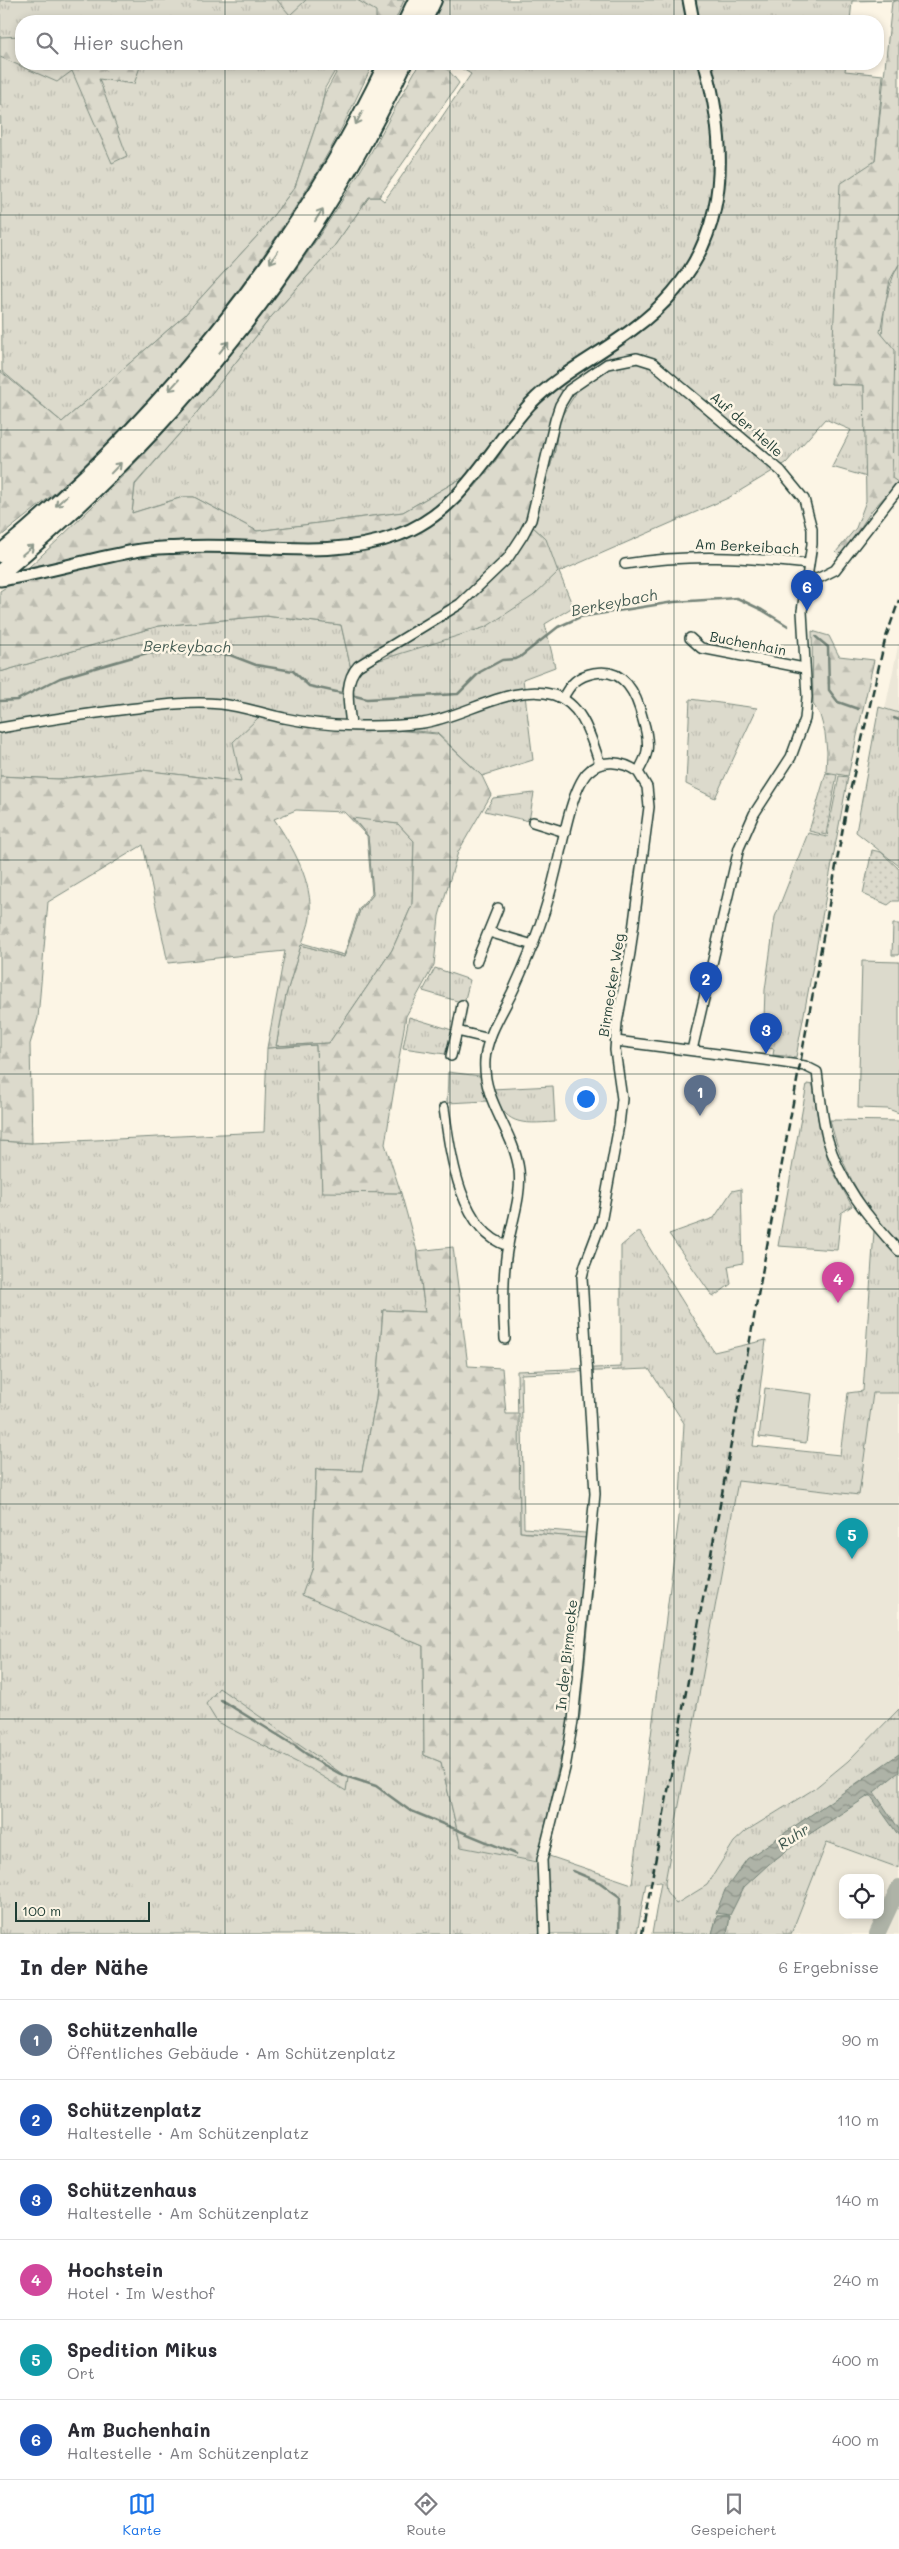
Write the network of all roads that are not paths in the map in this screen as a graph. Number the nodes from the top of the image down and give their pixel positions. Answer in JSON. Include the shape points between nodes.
{"nodes":[{"id":1,"x":417,"y":0,"type":"edge"},
{"id":2,"x":432,"y":0,"type":"edge"},
{"id":3,"x":688,"y":0,"type":"edge"},
{"id":4,"x":410,"y":15,"type":"edge"},
{"id":5,"x":426,"y":15,"type":"edge"},
{"id":6,"x":692,"y":15,"type":"edge"},
{"id":7,"x":707,"y":70,"type":"edge"},
{"id":8,"x":388,"y":74,"type":"edge"},
{"id":9,"x":602,"y":350,"type":"junction"},
{"id":10,"x":607,"y":364,"type":"junction"},
{"id":11,"x":899,"y":488,"type":"edge"},
{"id":12,"x":0,"y":554,"type":"edge"},
{"id":13,"x":625,"y":564,"type":"dead end"},
{"id":14,"x":808,"y":564,"type":"junction"},
{"id":15,"x":0,"y":573,"type":"edge"},
{"id":16,"x":806,"y":578,"type":"junction"},
{"id":17,"x":0,"y":580,"type":"edge"},
{"id":18,"x":690,"y":638,"type":"dead end"},
{"id":19,"x":804,"y":668,"type":"junction"},
{"id":20,"x":563,"y":698,"type":"junction"},
{"id":21,"x":351,"y":725,"type":"junction"},
{"id":22,"x":0,"y":728,"type":"edge"},
{"id":23,"x":600,"y":764,"type":"junction"},
{"id":24,"x":638,"y":772,"type":"junction"},
{"id":25,"x":533,"y":822,"type":"dead end"},
{"id":26,"x":565,"y":832,"type":"junction"},
{"id":27,"x":498,"y":908,"type":"dead end"},
{"id":28,"x":489,"y":932,"type":"junction"},
{"id":29,"x":533,"y":945,"type":"junction"},
{"id":30,"x":476,"y":962,"type":"dead end"},
{"id":31,"x":462,"y":1005,"type":"dead end"},
{"id":32,"x":457,"y":1031,"type":"junction"},
{"id":33,"x":490,"y":1039,"type":"junction"},
{"id":34,"x":616,"y":1041,"type":"junction"},
{"id":35,"x":692,"y":1050,"type":"junction"},
{"id":36,"x":451,"y":1056,"type":"dead end"},
{"id":37,"x":444,"y":1108,"type":"dead end"},
{"id":38,"x":508,"y":1246,"type":"junction"},
{"id":39,"x":899,"y":1251,"type":"edge"},
{"id":40,"x":505,"y":1339,"type":"dead end"},
{"id":41,"x":588,"y":1375,"type":"joint"},
{"id":42,"x":545,"y":1934,"type":"edge"}],
"edges":[{"from":1,"to":4,"type":"highway"},
{"from":2,"to":5,"type":"highway"},
{"from":3,"to":6,"type":"street"},
{"from":7,"to":9,"type":"street","via":[[717,109],[721,145],[720,182],[710,226],[698,253],[671,295],[642,322]]},
{"from":8,"to":12,"type":"highway","one_way":true,"via":[[272,260],[184,374],[136,428]]},
{"from":15,"to":8,"type":"highway","one_way":true,"via":[[56,526],[156,428],[246,320],[326,205]]},
{"from":9,"to":10,"type":"street"},
{"from":9,"to":17,"type":"street","via":[[559,378],[532,403],[452,502],[422,524],[399,535],[335,549],[208,545],[137,550]]},
{"from":10,"to":14,"type":"street","name":"Auf der Helle","via":[[638,358],[653,363],[781,471],[800,492],[807,506],[812,536]]},
{"from":10,"to":21,"type":"street","via":[[573,386],[560,405],[533,511],[518,544],[495,573],[460,604],[358,666],[348,687]]},
{"from":11,"to":16,"type":"street","via":[[835,570],[817,579]]},
{"from":13,"to":14,"type":"street","name":"Am Berkeibach","via":[[718,556]]},
{"from":14,"to":16,"type":"street","name":"Auf der Helle"},
{"from":16,"to":19,"type":"street","name":"Auf der Helle","via":[[802,611]]},
{"from":18,"to":19,"type":"street","name":"Buchenhain","via":[[701,648]]},
{"from":19,"to":35,"type":"street","name":"Auf der Helle","via":[[807,697],[801,734],[791,757],[751,820],[739,848]]},
{"from":20,"to":21,"type":"street","via":[[539,691],[521,692],[434,721]]},
{"from":20,"to":23,"type":"street","via":[[582,718]]},
{"from":20,"to":24,"type":"street","via":[[573,682],[590,673],[608,672],[628,683],[640,705],[647,740],[647,753]]},
{"from":21,"to":22,"type":"street","via":[[285,719],[222,704],[193,703],[71,716]]},
{"from":23,"to":24,"type":"street","via":[[618,763]]},
{"from":23,"to":26,"type":"street","via":[[582,781]]},
{"from":24,"to":34,"type":"street","name":"Birmecker Weg","via":[[647,787],[649,807]]},
{"from":25,"to":26,"type":"street"},
{"from":26,"to":29,"type":"street"},
{"from":27,"to":28,"type":"street"},
{"from":28,"to":29,"type":"street"},
{"from":28,"to":30,"type":"street"},
{"from":29,"to":33,"type":"street"},
{"from":31,"to":32,"type":"street"},
{"from":32,"to":33,"type":"street"},
{"from":32,"to":36,"type":"street"},
{"from":33,"to":38,"type":"street","via":[[484,1066],[486,1083],[516,1156],[519,1172]]},
{"from":34,"to":35,"type":"street"},
{"from":34,"to":41,"type":"street","name":"Birmecker Weg","via":[[622,1098],[619,1125],[602,1224],[582,1277]]},
{"from":35,"to":39,"type":"street","via":[[805,1066],[817,1072],[828,1140],[845,1179],[864,1211]]},
{"from":37,"to":38,"type":"street","via":[[450,1153],[464,1198],[493,1241]]},
{"from":38,"to":40,"type":"street","via":[[504,1286]]},
{"from":41,"to":42,"type":"street","name":"In der Birmecke","via":[[594,1476],[592,1522],[573,1721],[542,1860]]}]}
